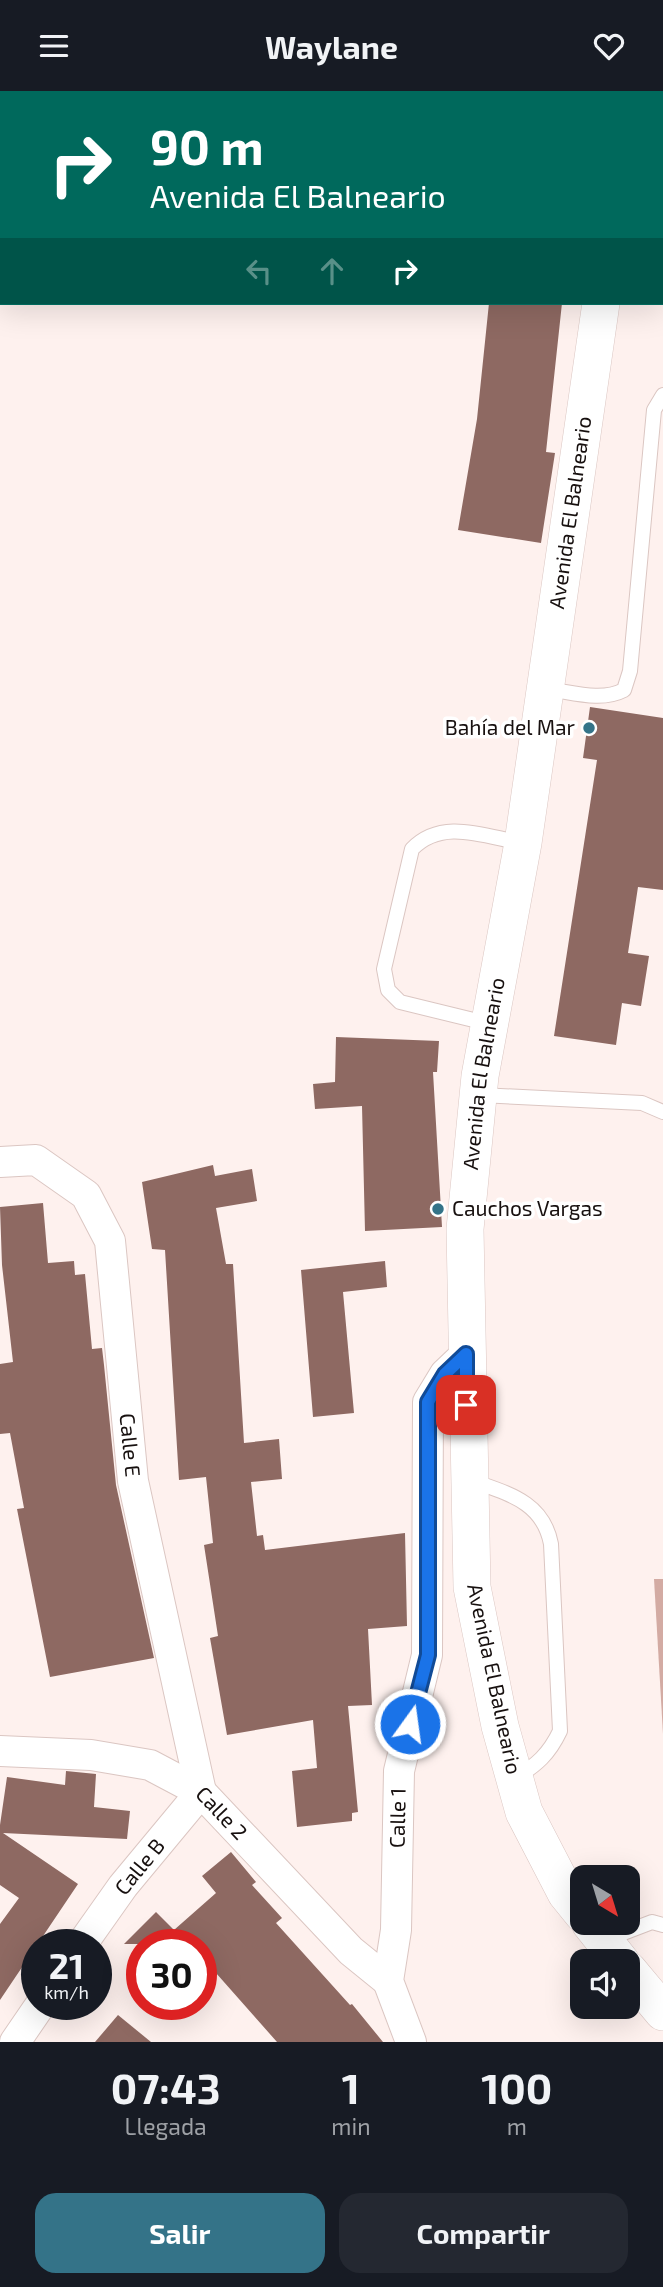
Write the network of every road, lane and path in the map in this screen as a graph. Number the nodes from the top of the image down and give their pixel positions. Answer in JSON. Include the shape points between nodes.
{"nodes":[{"id":1,"x":601,"y":305,"type":"edge"},
{"id":2,"x":663,"y":395,"type":"edge"},
{"id":3,"x":547,"y":689,"type":"junction"},
{"id":4,"x":523,"y":843,"type":"junction"},
{"id":5,"x":490,"y":1024,"type":"junction"},
{"id":6,"x":478,"y":1095,"type":"junction"},
{"id":7,"x":663,"y":1112,"type":"edge"},
{"id":8,"x":0,"y":1162,"type":"edge"},
{"id":9,"x":466,"y":1354,"type":"junction"},
{"id":10,"x":468,"y":1479,"type":"junction"},
{"id":11,"x":0,"y":1751,"type":"edge"},
{"id":12,"x":514,"y":1779,"type":"junction"},
{"id":13,"x":201,"y":1792,"type":"junction"},
{"id":14,"x":570,"y":1898,"type":"edge"},
{"id":15,"x":640,"y":1925,"type":"edge"},
{"id":16,"x":663,"y":1925,"type":"edge"},
{"id":17,"x":93,"y":1929,"type":"edge"},
{"id":18,"x":388,"y":1981,"type":"junction"},
{"id":19,"x":640,"y":1985,"type":"edge"},
{"id":20,"x":663,"y":2012,"type":"edge"},
{"id":21,"x":30,"y":2020,"type":"edge"},
{"id":22,"x":15,"y":2042,"type":"edge"},
{"id":23,"x":411,"y":2042,"type":"edge"}],
"edges":[{"from":1,"to":3,"type":"street","name":"Avenida El Balneario"},
{"from":2,"to":3,"type":"lane","via":[[654,409],[630,671],[624,690],[600,696]]},
{"from":3,"to":4,"type":"street","name":"Avenida El Balneario"},
{"from":4,"to":5,"type":"street","name":"Avenida El Balneario"},
{"from":4,"to":5,"type":"lane","via":[[443,830],[425,836],[412,849],[384,969],[388,990],[400,1002]]},
{"from":5,"to":6,"type":"street","name":"Avenida El Balneario"},
{"from":6,"to":7,"type":"lane","via":[[642,1103]]},
{"from":6,"to":9,"type":"street","name":"Avenida El Balneario","via":[[465,1229]]},
{"from":8,"to":13,"type":"street","name":"Calle E","via":[[37,1160],[86,1195],[110,1241],[133,1481]]},
{"from":9,"to":10,"type":"street","name":"Avenida El Balneario"},
{"from":9,"to":18,"type":"street","name":"Calle 1","via":[[445,1374],[428,1402],[428,1655],[399,1771],[396,1930]]},
{"from":10,"to":12,"type":"street","name":"Avenida El Balneario","via":[[472,1587]]},
{"from":10,"to":12,"type":"lane","via":[[530,1504],[545,1523],[551,1544],[560,1731],[550,1751]]},
{"from":11,"to":13,"type":"street","name":"Calle 2","via":[[91,1755],[150,1765]]},
{"from":12,"to":14,"type":"street","name":"Avenida El Balneario","via":[[524,1812]]},
{"from":13,"to":17,"type":"street","name":"Calle B"},
{"from":13,"to":18,"type":"street","name":"Calle 2","via":[[351,1951]]},
{"from":15,"to":16,"type":"lane"},
{"from":18,"to":23,"type":"street","name":"Calle 1"},
{"from":19,"to":20,"type":"street"},
{"from":21,"to":22,"type":"street"}]}
